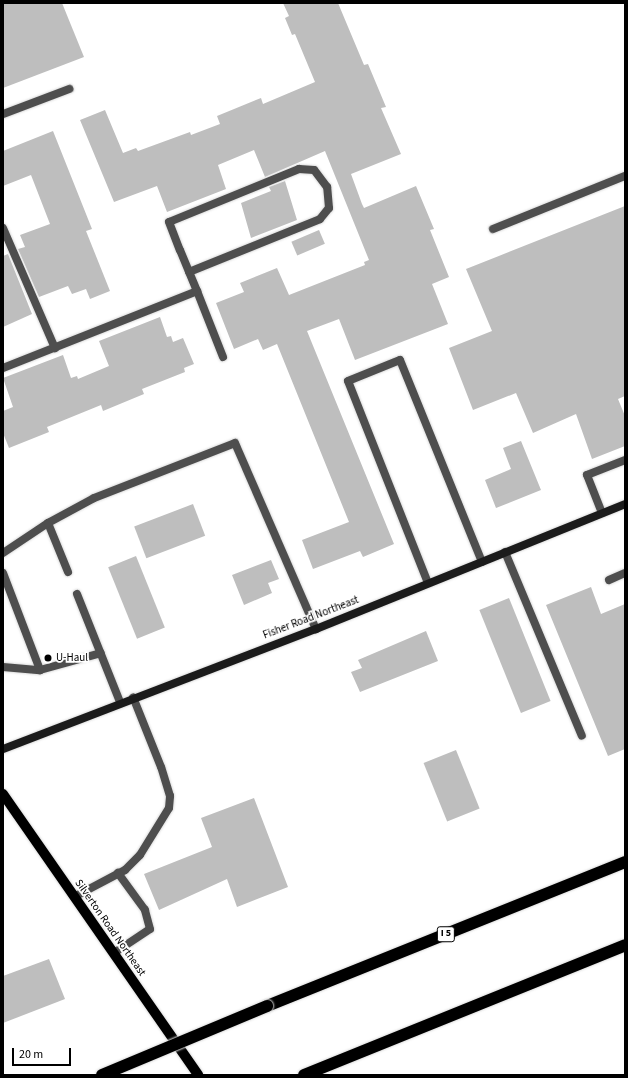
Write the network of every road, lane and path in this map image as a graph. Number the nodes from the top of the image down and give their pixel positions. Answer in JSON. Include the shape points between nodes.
{"nodes":[{"id":1,"x":69,"y":89,"type":"dead end"},
{"id":2,"x":3,"y":114,"type":"edge"},
{"id":3,"x":625,"y":176,"type":"edge"},
{"id":4,"x":3,"y":228,"type":"edge"},
{"id":5,"x":493,"y":229,"type":"dead end"},
{"id":6,"x":189,"y":272,"type":"junction"},
{"id":7,"x":197,"y":291,"type":"junction"},
{"id":8,"x":55,"y":348,"type":"junction"},
{"id":9,"x":223,"y":357,"type":"dead end"},
{"id":10,"x":3,"y":368,"type":"edge"},
{"id":11,"x":625,"y":460,"type":"edge"},
{"id":12,"x":625,"y":504,"type":"edge"},
{"id":13,"x":602,"y":513,"type":"junction"},
{"id":14,"x":48,"y":523,"type":"junction"},
{"id":15,"x":505,"y":552,"type":"junction"},
{"id":16,"x":3,"y":553,"type":"edge"},
{"id":17,"x":482,"y":562,"type":"junction"},
{"id":18,"x":68,"y":572,"type":"dead end"},
{"id":19,"x":3,"y":573,"type":"edge"},
{"id":20,"x":625,"y":574,"type":"edge"},
{"id":21,"x":609,"y":580,"type":"dead end"},
{"id":22,"x":428,"y":583,"type":"junction"},
{"id":23,"x":77,"y":594,"type":"dead end"},
{"id":24,"x":316,"y":629,"type":"junction"},
{"id":25,"x":101,"y":653,"type":"junction"},
{"id":26,"x":3,"y":667,"type":"edge"},
{"id":27,"x":40,"y":670,"type":"junction"},
{"id":28,"x":133,"y":697,"type":"junction"},
{"id":29,"x":120,"y":702,"type":"junction"},
{"id":30,"x":582,"y":736,"type":"dead end"},
{"id":31,"x":3,"y":749,"type":"edge"},
{"id":32,"x":3,"y":794,"type":"edge"},
{"id":33,"x":625,"y":862,"type":"edge"},
{"id":34,"x":118,"y":873,"type":"junction"},
{"id":35,"x":74,"y":896,"type":"junction"},
{"id":36,"x":625,"y":945,"type":"edge"},
{"id":37,"x":114,"y":954,"type":"junction"},
{"id":38,"x":307,"y":1074,"type":"edge"},
{"id":39,"x":102,"y":1075,"type":"edge"},
{"id":40,"x":198,"y":1075,"type":"edge"}],
"edges":[{"from":1,"to":2,"type":"street"},
{"from":3,"to":5,"type":"street"},
{"from":4,"to":8,"type":"street"},
{"from":6,"to":6,"type":"street","via":[[169,222],[299,169],[314,170],[327,187],[329,208],[320,219]]},
{"from":6,"to":7,"type":"street"},
{"from":7,"to":8,"type":"street"},
{"from":7,"to":9,"type":"street"},
{"from":8,"to":10,"type":"street"},
{"from":11,"to":13,"type":"street","via":[[587,475]]},
{"from":12,"to":13,"type":"street","name":"Fisher Road Northeast"},
{"from":13,"to":15,"type":"street","name":"Fisher Road Northeast"},
{"from":14,"to":16,"type":"street"},
{"from":14,"to":18,"type":"street"},
{"from":14,"to":24,"type":"street","via":[[94,498],[235,443]]},
{"from":15,"to":17,"type":"street","name":"Fisher Road Northeast"},
{"from":15,"to":30,"type":"street"},
{"from":17,"to":22,"type":"street","name":"Fisher Road Northeast"},
{"from":17,"to":22,"type":"street","via":[[400,360],[348,381]]},
{"from":19,"to":27,"type":"street"},
{"from":20,"to":21,"type":"street"},
{"from":22,"to":24,"type":"street","name":"Fisher Road Northeast"},
{"from":23,"to":25,"type":"street"},
{"from":24,"to":28,"type":"street","name":"Fisher Road Northeast"},
{"from":25,"to":27,"type":"street"},
{"from":25,"to":29,"type":"street"},
{"from":26,"to":27,"type":"street"},
{"from":28,"to":29,"type":"street","name":"Fisher Road Northeast"},
{"from":28,"to":34,"type":"street","via":[[170,796],[169,808],[140,855]]},
{"from":29,"to":31,"type":"street","name":"Fisher Road Northeast"},
{"from":32,"to":35,"type":"main road","name":"Silverton Road Northeast"},
{"from":33,"to":39,"type":"highway","number":"I 5","bridge":true},
{"from":34,"to":35,"type":"street"},
{"from":34,"to":37,"type":"street","via":[[145,910],[150,930]]},
{"from":35,"to":37,"type":"main road","name":"Silverton Road Northeast"},
{"from":36,"to":38,"type":"highway"},
{"from":37,"to":40,"type":"main road","name":"Silverton Road Northeast"}]}
